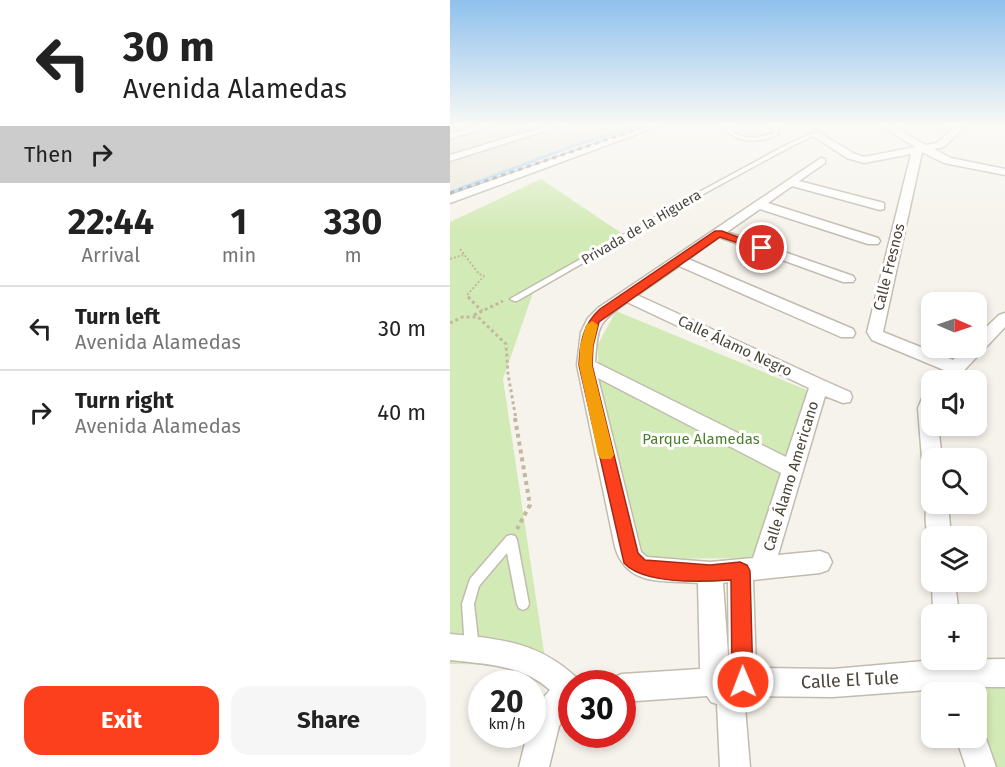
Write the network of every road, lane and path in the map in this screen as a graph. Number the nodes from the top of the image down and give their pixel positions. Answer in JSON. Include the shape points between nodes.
{"nodes":[{"id":1,"x":554,"y":162,"type":"edge"},
{"id":2,"x":760,"y":162,"type":"edge"},
{"id":3,"x":820,"y":162,"type":"edge"},
{"id":4,"x":918,"y":162,"type":"edge"},
{"id":5,"x":952,"y":162,"type":"edge"},
{"id":6,"x":1005,"y":172,"type":"edge"},
{"id":7,"x":790,"y":182,"type":"junction"},
{"id":8,"x":450,"y":199,"type":"edge"},
{"id":9,"x":758,"y":204,"type":"junction"},
{"id":10,"x":880,"y":206,"type":"dead end"},
{"id":11,"x":718,"y":233,"type":"junction"},
{"id":12,"x":873,"y":241,"type":"dead end"},
{"id":13,"x":460,"y":249,"type":"dead end"},
{"id":14,"x":463,"y":255,"type":"junction"},
{"id":15,"x":450,"y":259,"type":"edge"},
{"id":16,"x":678,"y":260,"type":"junction"},
{"id":17,"x":848,"y":279,"type":"dead end"},
{"id":18,"x":627,"y":296,"type":"junction"},
{"id":19,"x":514,"y":299,"type":"joint"},
{"id":20,"x":482,"y":311,"type":"junction"},
{"id":21,"x":473,"y":315,"type":"junction"},
{"id":22,"x":450,"y":323,"type":"edge"},
{"id":23,"x":1003,"y":324,"type":"edge"},
{"id":24,"x":847,"y":333,"type":"dead end"},
{"id":25,"x":987,"y":338,"type":"edge"},
{"id":26,"x":966,"y":358,"type":"edge"},
{"id":27,"x":586,"y":365,"type":"junction"},
{"id":28,"x":956,"y":368,"type":"joint"},
{"id":29,"x":819,"y":385,"type":"junction"},
{"id":30,"x":843,"y":397,"type":"dead end"},
{"id":31,"x":793,"y":470,"type":"junction"},
{"id":32,"x":511,"y":540,"type":"junction"},
{"id":33,"x":819,"y":562,"type":"dead end"},
{"id":34,"x":751,"y":569,"type":"junction"},
{"id":35,"x":710,"y":573,"type":"junction"},
{"id":36,"x":523,"y":604,"type":"dead end"},
{"id":37,"x":461,"y":649,"type":"edge"},
{"id":38,"x":1005,"y":673,"type":"edge"},
{"id":39,"x":558,"y":676,"type":"edge"},
{"id":40,"x":952,"y":676,"type":"edge"},
{"id":41,"x":636,"y":688,"type":"edge"},
{"id":42,"x":729,"y":690,"type":"junction"},
{"id":43,"x":558,"y":701,"type":"edge"},
{"id":44,"x":974,"y":748,"type":"edge"},
{"id":45,"x":534,"y":767,"type":"edge"},
{"id":46,"x":735,"y":767,"type":"edge"},
{"id":47,"x":981,"y":767,"type":"edge"}],
"edges":[{"from":1,"to":8,"type":"street"},
{"from":2,"to":19,"type":"lane","name":"Privada de la Higuera"},
{"from":3,"to":7,"type":"street"},
{"from":4,"to":28,"type":"street","name":"Calle Fresnos","via":[[875,332]]},
{"from":5,"to":6,"type":"street"},
{"from":7,"to":9,"type":"street"},
{"from":7,"to":10,"type":"street"},
{"from":9,"to":11,"type":"street"},
{"from":9,"to":12,"type":"street"},
{"from":11,"to":16,"type":"street"},
{"from":11,"to":17,"type":"street"},
{"from":13,"to":14,"type":"path"},
{"from":14,"to":15,"type":"path"},
{"from":14,"to":20,"type":"path","via":[[484,276],[467,295]]},
{"from":16,"to":18,"type":"street"},
{"from":16,"to":24,"type":"street"},
{"from":18,"to":27,"type":"street","via":[[594,321],[586,346]]},
{"from":18,"to":29,"type":"street","name":"Calle Álamo Negro"},
{"from":19,"to":20,"type":"path"},
{"from":20,"to":21,"type":"path"},
{"from":21,"to":22,"type":"path"},
{"from":21,"to":32,"type":"path","via":[[506,344],[530,505]]},
{"from":23,"to":25,"type":"street"},
{"from":26,"to":28,"type":"street"},
{"from":27,"to":31,"type":"street"},
{"from":27,"to":35,"type":"street","via":[[630,557],[645,568]]},
{"from":29,"to":30,"type":"street","name":"Calle Álamo Negro"},
{"from":29,"to":31,"type":"street","name":"Calle Álamo Americano"},
{"from":31,"to":34,"type":"street","name":"Calle Álamo Americano"},
{"from":32,"to":36,"type":"lane"},
{"from":32,"to":37,"type":"lane","via":[[474,583]]},
{"from":33,"to":34,"type":"street"},
{"from":34,"to":35,"type":"street"},
{"from":34,"to":42,"type":"street","name":"Calle Álamo Americano"},
{"from":35,"to":42,"type":"street"},
{"from":37,"to":39,"type":"street","via":[[520,656]]},
{"from":38,"to":40,"type":"street","name":"Calle El Tule"},
{"from":40,"to":42,"type":"street","name":"Calle El Tule"},
{"from":41,"to":42,"type":"street","name":"Calle El Tule"},
{"from":42,"to":46,"type":"street"},
{"from":43,"to":45,"type":"street","via":[[552,708]]},
{"from":44,"to":47,"type":"street"}]}
